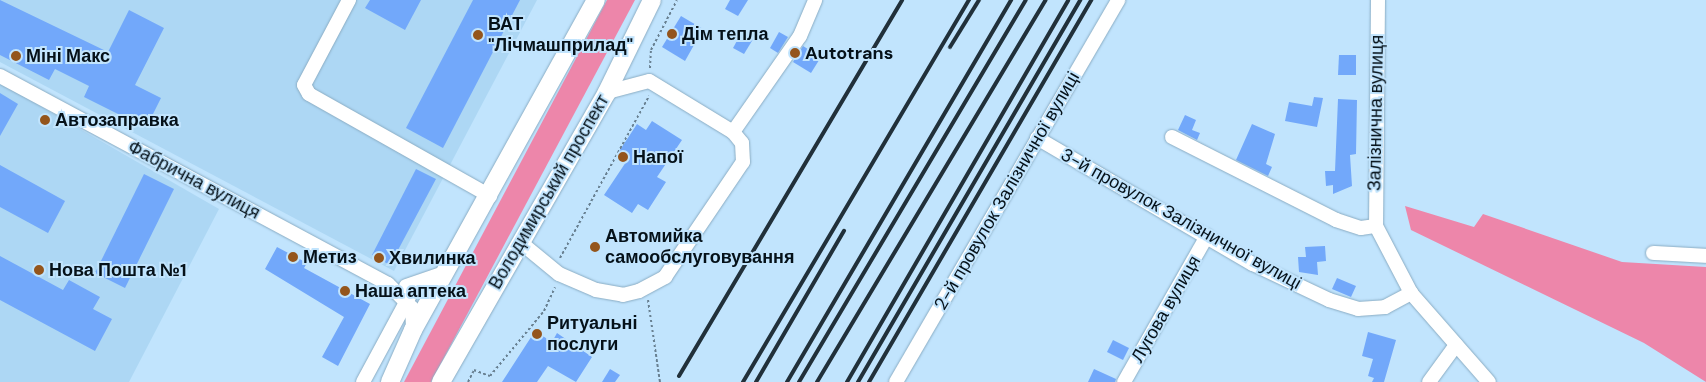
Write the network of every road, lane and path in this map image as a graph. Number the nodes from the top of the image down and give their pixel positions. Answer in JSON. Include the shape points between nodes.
{"nodes":[{"id":1,"x":596,"y":0,"type":"edge"},
{"id":2,"x":652,"y":0,"type":"edge"},
{"id":3,"x":677,"y":0,"type":"edge"},
{"id":4,"x":816,"y":0,"type":"edge"},
{"id":5,"x":1118,"y":0,"type":"edge"},
{"id":6,"x":1378,"y":0,"type":"edge"},
{"id":7,"x":348,"y":1,"type":"edge"},
{"id":8,"x":0,"y":76,"type":"edge"},
{"id":9,"x":649,"y":81,"type":"junction"},
{"id":10,"x":607,"y":92,"type":"junction"},
{"id":11,"x":733,"y":132,"type":"junction"},
{"id":12,"x":1172,"y":137,"type":"dead end"},
{"id":13,"x":1037,"y":138,"type":"junction"},
{"id":14,"x":490,"y":196,"type":"junction"},
{"id":15,"x":1376,"y":226,"type":"junction"},
{"id":16,"x":1207,"y":236,"type":"junction"},
{"id":17,"x":520,"y":242,"type":"junction"},
{"id":18,"x":1653,"y":253,"type":"dead end"},
{"id":19,"x":1706,"y":256,"type":"edge"},
{"id":20,"x":444,"y":273,"type":"junction"},
{"id":21,"x":558,"y":274,"type":"junction"},
{"id":22,"x":388,"y":284,"type":"junction"},
{"id":23,"x":415,"y":286,"type":"junction"},
{"id":24,"x":646,"y":288,"type":"junction"},
{"id":25,"x":1411,"y":294,"type":"junction"},
{"id":26,"x":406,"y":300,"type":"junction"},
{"id":27,"x":413,"y":330,"type":"junction"},
{"id":28,"x":1456,"y":345,"type":"junction"},
{"id":29,"x":363,"y":382,"type":"edge"},
{"id":30,"x":390,"y":382,"type":"edge"},
{"id":31,"x":441,"y":382,"type":"edge"},
{"id":32,"x":468,"y":382,"type":"edge"},
{"id":33,"x":660,"y":382,"type":"edge"},
{"id":34,"x":896,"y":382,"type":"edge"},
{"id":35,"x":1124,"y":382,"type":"edge"},
{"id":36,"x":1429,"y":382,"type":"edge"},
{"id":37,"x":1489,"y":382,"type":"edge"}],
"edges":[{"from":1,"to":14,"type":"main road"},
{"from":2,"to":10,"type":"main road","name":"Володимирський проспект"},
{"from":3,"to":9,"type":"path","via":[[651,50]]},
{"from":4,"to":11,"type":"street","via":[[800,36]]},
{"from":5,"to":13,"type":"street","name":"2-й провулок Залізничної вулиці"},
{"from":6,"to":15,"type":"street","name":"Залізнична вулиця"},
{"from":7,"to":14,"type":"street","via":[[304,85],[310,94]]},
{"from":8,"to":22,"type":"street","name":"Фабрична вулиця"},
{"from":9,"to":10,"type":"street"},
{"from":9,"to":11,"type":"street"},
{"from":9,"to":21,"type":"path","via":[[648,96],[572,231]]},
{"from":10,"to":17,"type":"main road","name":"Володимирський проспект"},
{"from":11,"to":24,"type":"street","via":[[742,143],[743,162],[665,276]]},
{"from":12,"to":15,"type":"street","via":[[1336,220],[1361,228]]},
{"from":13,"to":16,"type":"street","name":"3-й провулок Залізничної вулиці"},
{"from":13,"to":34,"type":"street","name":"2-й провулок Залізничної вулиці"},
{"from":14,"to":20,"type":"main road"},
{"from":15,"to":25,"type":"street","name":"Залізнична вулиця"},
{"from":16,"to":25,"type":"street","name":"3-й провулок Залізничної вулиці","via":[[1320,296],[1358,309],[1384,307]]},
{"from":16,"to":35,"type":"street","name":"Лугова вулиця"},
{"from":17,"to":21,"type":"street"},
{"from":17,"to":31,"type":"main road","name":"Володимирський проспект"},
{"from":18,"to":19,"type":"street"},
{"from":20,"to":23,"type":"street"},
{"from":20,"to":27,"type":"main road"},
{"from":21,"to":24,"type":"street","via":[[610,294]]},
{"from":21,"to":32,"type":"path","via":[[544,311],[490,376],[474,370]]},
{"from":22,"to":23,"type":"street"},
{"from":22,"to":26,"type":"street"},
{"from":23,"to":26,"type":"street"},
{"from":24,"to":33,"type":"path"},
{"from":25,"to":28,"type":"street","name":"Залізнична вулиця"},
{"from":26,"to":27,"type":"street","via":[[412,308]]},
{"from":26,"to":29,"type":"street"},
{"from":27,"to":30,"type":"main road"},
{"from":28,"to":36,"type":"street"},
{"from":28,"to":37,"type":"street","name":"Залізнична вулиця"}]}
